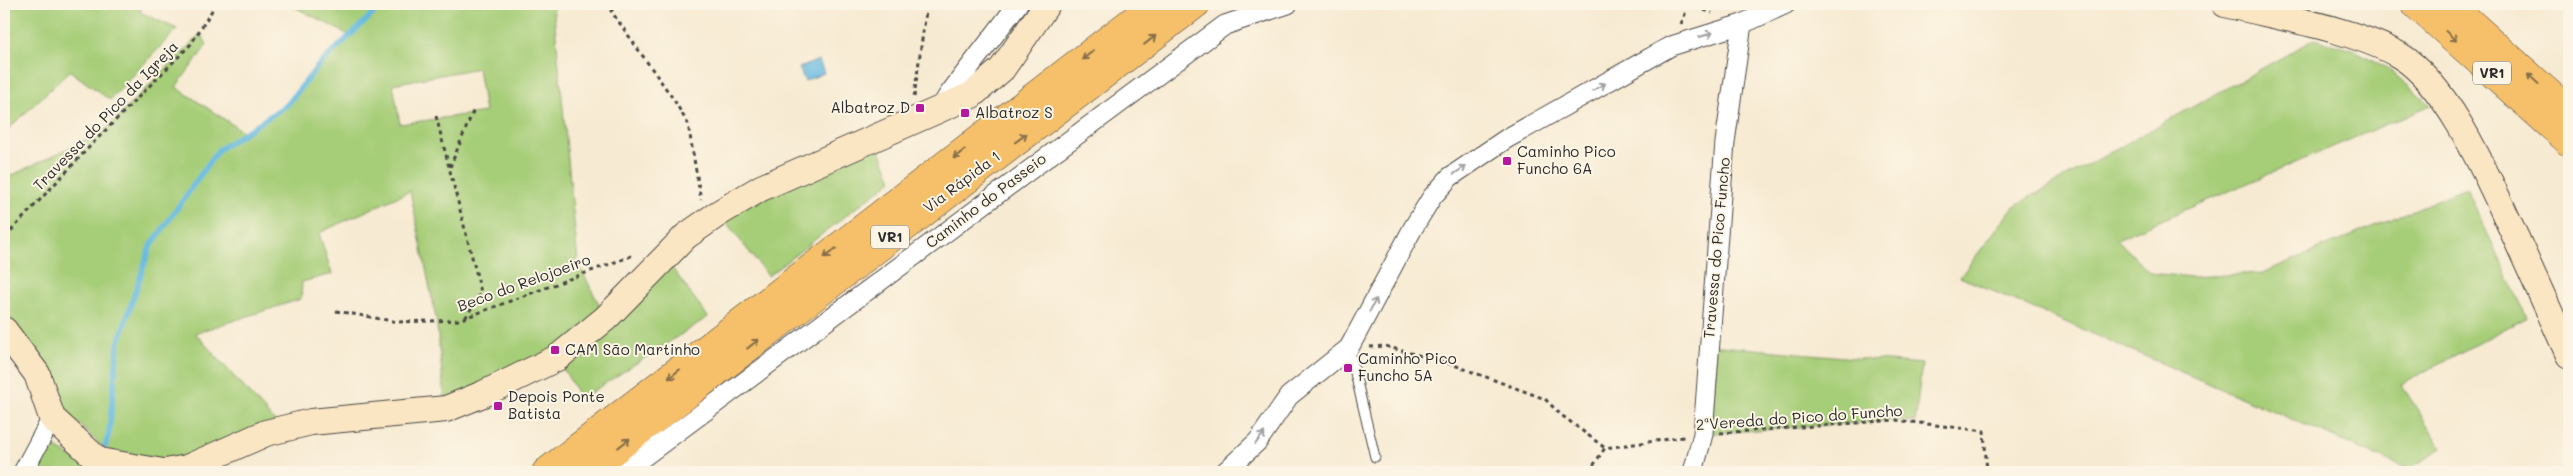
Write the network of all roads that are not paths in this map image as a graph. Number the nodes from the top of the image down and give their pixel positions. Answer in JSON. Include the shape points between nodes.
{"nodes":[{"id":1,"x":1018,"y":4,"type":"edge"},
{"id":2,"x":1046,"y":4,"type":"edge"},
{"id":3,"x":1154,"y":4,"type":"edge"},
{"id":4,"x":1196,"y":4,"type":"edge"},
{"id":5,"x":1288,"y":4,"type":"edge"},
{"id":6,"x":1786,"y":4,"type":"edge"},
{"id":7,"x":2225,"y":4,"type":"edge"},
{"id":8,"x":2414,"y":4,"type":"edge"},
{"id":9,"x":2450,"y":4,"type":"edge"},
{"id":10,"x":1742,"y":24,"type":"junction"},
{"id":11,"x":940,"y":110,"type":"junction"},
{"id":12,"x":2569,"y":111,"type":"edge"},
{"id":13,"x":2569,"y":142,"type":"edge"},
{"id":14,"x":4,"y":330,"type":"edge"},
{"id":15,"x":1349,"y":348,"type":"junction"},
{"id":16,"x":2569,"y":355,"type":"edge"},
{"id":17,"x":52,"y":418,"type":"junction"},
{"id":18,"x":1375,"y":457,"type":"dead end"},
{"id":19,"x":23,"y":472,"type":"edge"},
{"id":20,"x":164,"y":472,"type":"edge"},
{"id":21,"x":546,"y":472,"type":"edge"},
{"id":22,"x":586,"y":472,"type":"edge"},
{"id":23,"x":623,"y":472,"type":"edge"},
{"id":24,"x":1225,"y":472,"type":"edge"},
{"id":25,"x":1693,"y":472,"type":"edge"}],
"edges":[{"from":1,"to":11,"type":"street"},
{"from":2,"to":11,"type":"street","via":[[1002,68],[972,95]]},
{"from":3,"to":21,"type":"highway","name":"Via Rápida 1","number":"VR1","one_way":true},
{"from":22,"to":4,"type":"highway","name":"Via Rápida 1","number":"VR1","one_way":true},
{"from":5,"to":23,"type":"street","name":"Caminho do Passeio","via":[[1225,25]]},
{"from":6,"to":10,"type":"street"},
{"from":7,"to":16,"type":"street","via":[[2360,38],[2399,55],[2422,72],[2444,101],[2484,168]]},
{"from":8,"to":13,"type":"highway","number":"VR1","one_way":true},
{"from":12,"to":9,"type":"highway","number":"VR1","one_way":true},
{"from":15,"to":10,"type":"street","one_way":true,"via":[[1418,220],[1450,177],[1506,139],[1671,46]]},
{"from":10,"to":25,"type":"street","name":"Travessa do Pico Funcho","via":[[1725,142],[1703,434]]},
{"from":11,"to":20,"type":"street","via":[[761,188],[704,223],[686,236],[606,318],[557,358],[483,394],[446,409],[429,412],[310,422],[266,433],[187,468]]},
{"from":14,"to":17,"type":"street","via":[[37,374]]},
{"from":15,"to":18,"type":"lane"},
{"from":24,"to":15,"type":"street","one_way":true,"via":[[1258,442],[1289,396]]},
{"from":17,"to":19,"type":"street"},
{"from":17,"to":20,"type":"street","via":[[99,461]]}]}
